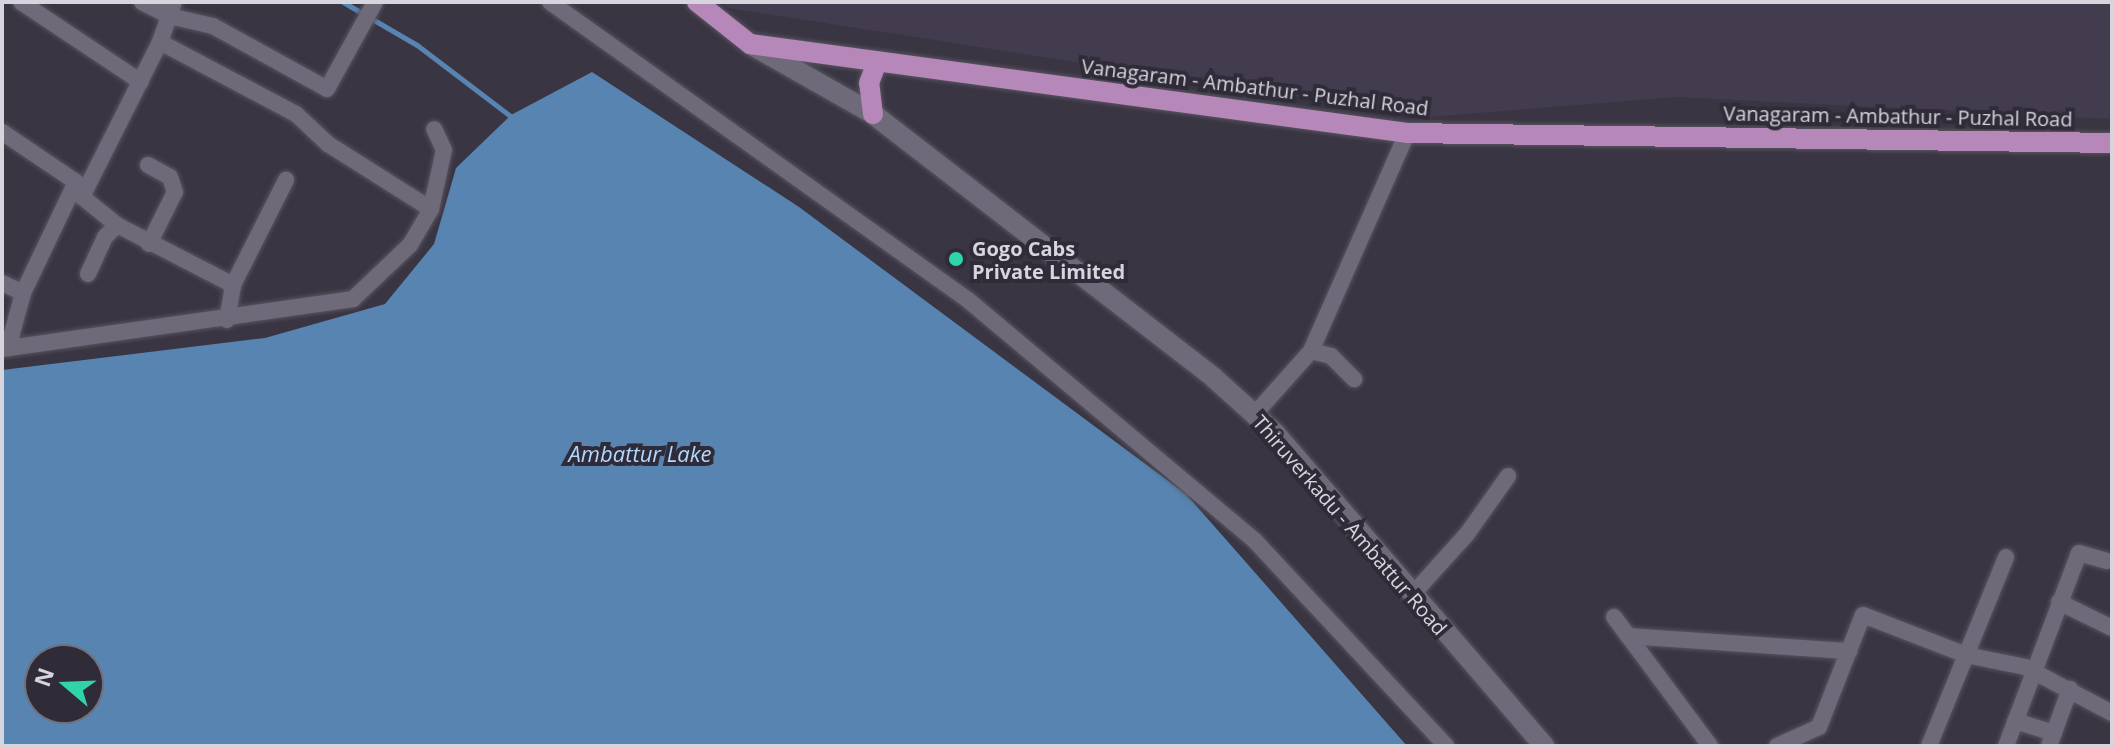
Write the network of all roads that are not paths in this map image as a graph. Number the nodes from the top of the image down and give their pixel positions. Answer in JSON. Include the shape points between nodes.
{"nodes":[{"id":1,"x":21,"y":2,"type":"edge"},
{"id":2,"x":142,"y":2,"type":"edge"},
{"id":3,"x":375,"y":2,"type":"edge"},
{"id":4,"x":550,"y":2,"type":"edge"},
{"id":5,"x":697,"y":2,"type":"edge"},
{"id":6,"x":172,"y":9,"type":"edge"},
{"id":7,"x":160,"y":42,"type":"junction"},
{"id":8,"x":750,"y":44,"type":"junction"},
{"id":9,"x":877,"y":62,"type":"junction"},
{"id":10,"x":141,"y":82,"type":"junction"},
{"id":11,"x":873,"y":114,"type":"junction"},
{"id":12,"x":434,"y":129,"type":"dead end"},
{"id":13,"x":2,"y":132,"type":"edge"},
{"id":14,"x":1407,"y":133,"type":"junction"},
{"id":15,"x":2112,"y":143,"type":"edge"},
{"id":16,"x":148,"y":165,"type":"dead end"},
{"id":17,"x":286,"y":180,"type":"dead end"},
{"id":18,"x":79,"y":189,"type":"junction"},
{"id":19,"x":431,"y":209,"type":"junction"},
{"id":20,"x":117,"y":225,"type":"junction"},
{"id":21,"x":149,"y":244,"type":"junction"},
{"id":22,"x":88,"y":274,"type":"dead end"},
{"id":23,"x":2,"y":283,"type":"edge"},
{"id":24,"x":233,"y":285,"type":"junction"},
{"id":25,"x":23,"y":293,"type":"junction"},
{"id":26,"x":227,"y":320,"type":"junction"},
{"id":27,"x":6,"y":342,"type":"edge"},
{"id":28,"x":1311,"y":351,"type":"junction"},
{"id":29,"x":1354,"y":379,"type":"dead end"},
{"id":30,"x":1254,"y":415,"type":"junction"},
{"id":31,"x":1508,"y":476,"type":"dead end"},
{"id":32,"x":2006,"y":557,"type":"dead end"},
{"id":33,"x":2107,"y":561,"type":"dead end"},
{"id":34,"x":1412,"y":595,"type":"junction"},
{"id":35,"x":2059,"y":602,"type":"junction"},
{"id":36,"x":1614,"y":617,"type":"dead end"},
{"id":37,"x":2112,"y":628,"type":"edge"},
{"id":38,"x":1628,"y":636,"type":"junction"},
{"id":39,"x":1849,"y":651,"type":"junction"},
{"id":40,"x":1966,"y":655,"type":"junction"},
{"id":41,"x":2032,"y":671,"type":"junction"},
{"id":42,"x":2070,"y":689,"type":"junction"},
{"id":43,"x":2112,"y":713,"type":"edge"},
{"id":44,"x":2015,"y":721,"type":"junction"},
{"id":45,"x":2052,"y":740,"type":"edge"},
{"id":46,"x":1446,"y":746,"type":"edge"},
{"id":47,"x":1544,"y":746,"type":"edge"},
{"id":48,"x":1710,"y":746,"type":"edge"},
{"id":49,"x":1777,"y":746,"type":"edge"},
{"id":50,"x":1929,"y":746,"type":"edge"},
{"id":51,"x":2006,"y":746,"type":"edge"}],
"edges":[{"from":1,"to":10,"type":"street"},
{"from":2,"to":6,"type":"street"},
{"from":3,"to":6,"type":"street","via":[[327,89]]},
{"from":4,"to":46,"type":"street","via":[[968,300],[1256,542]]},
{"from":5,"to":8,"type":"main road"},
{"from":6,"to":7,"type":"street"},
{"from":7,"to":10,"type":"street"},
{"from":7,"to":19,"type":"street","via":[[296,114],[328,144]]},
{"from":8,"to":9,"type":"main road","name":"Vanagaram - Ambathur - Puzhal Road"},
{"from":8,"to":11,"type":"main road","name":"Thiruverkadu - Ambattur Road"},
{"from":9,"to":11,"type":"main road","via":[[869,83]]},
{"from":9,"to":14,"type":"main road","name":"Vanagaram - Ambathur - Puzhal Road"},
{"from":10,"to":18,"type":"street"},
{"from":11,"to":30,"type":"main road","name":"Thiruverkadu - Ambattur Road"},
{"from":12,"to":19,"type":"street","via":[[444,150]]},
{"from":13,"to":18,"type":"street"},
{"from":14,"to":15,"type":"main road","name":"Vanagaram - Ambathur - Puzhal Road"},
{"from":14,"to":28,"type":"street"},
{"from":16,"to":21,"type":"street","via":[[170,177],[175,192]]},
{"from":17,"to":24,"type":"street"},
{"from":18,"to":20,"type":"street"},
{"from":18,"to":25,"type":"street"},
{"from":19,"to":26,"type":"street","via":[[410,245],[353,299]]},
{"from":20,"to":21,"type":"street"},
{"from":20,"to":22,"type":"street","via":[[105,237]]},
{"from":21,"to":24,"type":"street"},
{"from":23,"to":25,"type":"street"},
{"from":24,"to":26,"type":"street"},
{"from":25,"to":27,"type":"street"},
{"from":26,"to":27,"type":"street"},
{"from":28,"to":29,"type":"street","via":[[1331,356]]},
{"from":28,"to":30,"type":"street"},
{"from":30,"to":34,"type":"main road","name":"Thiruverkadu - Ambattur Road"},
{"from":31,"to":34,"type":"street","via":[[1467,534]]},
{"from":32,"to":40,"type":"street"},
{"from":33,"to":35,"type":"street","via":[[2079,553]]},
{"from":34,"to":47,"type":"main road","name":"Thiruverkadu - Ambattur Road"},
{"from":35,"to":37,"type":"street"},
{"from":35,"to":41,"type":"street"},
{"from":36,"to":38,"type":"street"},
{"from":38,"to":39,"type":"street"},
{"from":38,"to":48,"type":"street"},
{"from":39,"to":40,"type":"street","via":[[1863,615]]},
{"from":39,"to":49,"type":"street","via":[[1819,727]]},
{"from":40,"to":41,"type":"street"},
{"from":40,"to":50,"type":"street"},
{"from":41,"to":42,"type":"street"},
{"from":41,"to":44,"type":"street"},
{"from":42,"to":43,"type":"street"},
{"from":42,"to":45,"type":"street"},
{"from":44,"to":45,"type":"street"},
{"from":44,"to":51,"type":"street"}]}
